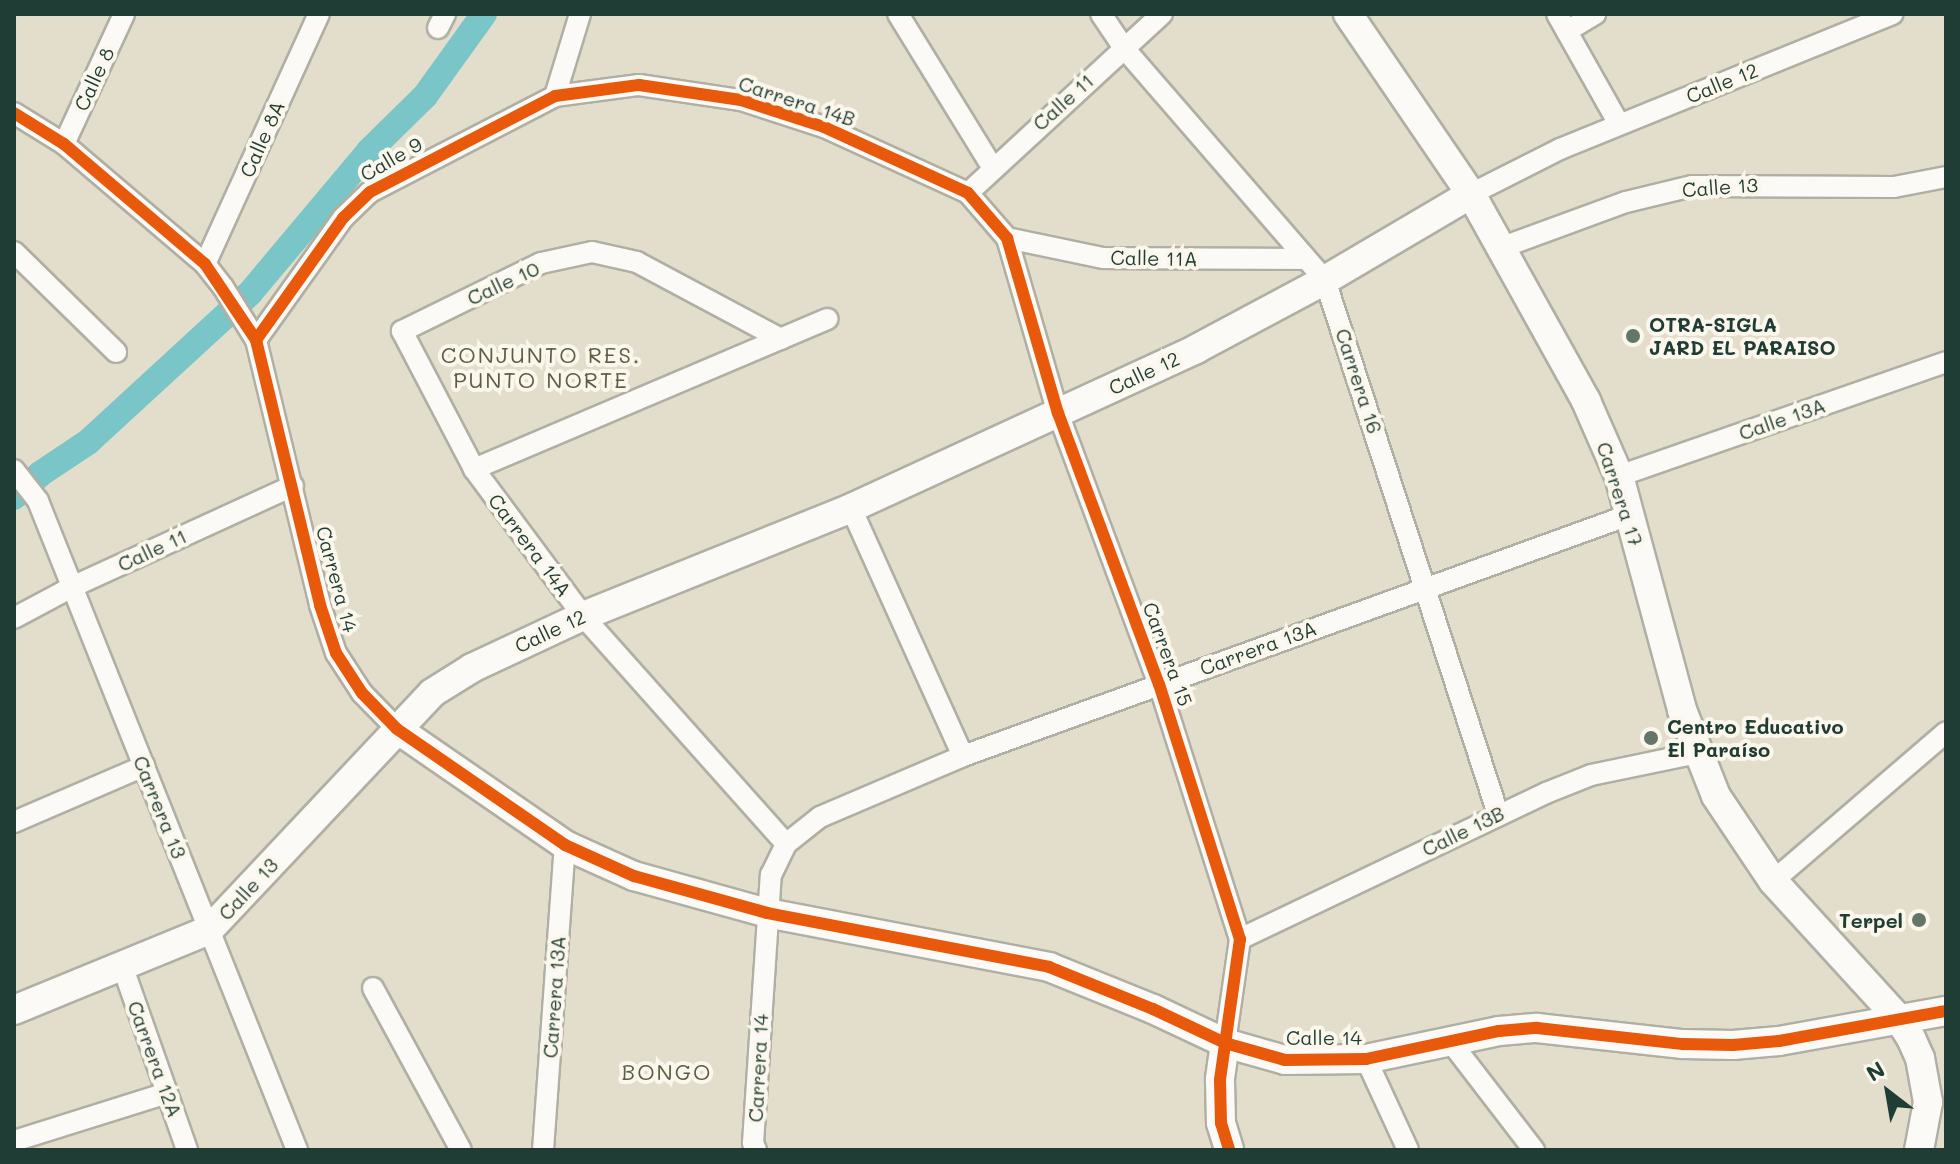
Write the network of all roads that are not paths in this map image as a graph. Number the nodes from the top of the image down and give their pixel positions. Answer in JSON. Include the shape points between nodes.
{"nodes":[{"id":1,"x":124,"y":14,"type":"edge"},
{"id":2,"x":319,"y":14,"type":"edge"},
{"id":3,"x":580,"y":14,"type":"edge"},
{"id":4,"x":898,"y":14,"type":"edge"},
{"id":5,"x":1101,"y":14,"type":"edge"},
{"id":6,"x":1162,"y":14,"type":"edge"},
{"id":7,"x":1348,"y":14,"type":"edge"},
{"id":8,"x":1595,"y":14,"type":"edge"},
{"id":9,"x":1893,"y":14,"type":"edge"},
{"id":10,"x":1562,"y":22,"type":"edge"},
{"id":11,"x":1123,"y":47,"type":"junction"},
{"id":12,"x":555,"y":96,"type":"junction"},
{"id":13,"x":14,"y":113,"type":"edge"},
{"id":14,"x":1619,"y":124,"type":"junction"},
{"id":15,"x":64,"y":144,"type":"junction"},
{"id":16,"x":992,"y":167,"type":"junction"},
{"id":17,"x":1946,"y":177,"type":"edge"},
{"id":18,"x":968,"y":193,"type":"junction"},
{"id":19,"x":1471,"y":194,"type":"junction"},
{"id":20,"x":1007,"y":238,"type":"junction"},
{"id":21,"x":1503,"y":247,"type":"junction"},
{"id":22,"x":14,"y":252,"type":"edge"},
{"id":23,"x":1304,"y":259,"type":"junction"},
{"id":24,"x":205,"y":264,"type":"junction"},
{"id":25,"x":1325,"y":280,"type":"junction"},
{"id":26,"x":827,"y":319,"type":"dead end"},
{"id":27,"x":402,"y":331,"type":"joint"},
{"id":28,"x":781,"y":339,"type":"junction"},
{"id":29,"x":256,"y":340,"type":"junction"},
{"id":30,"x":116,"y":352,"type":"dead end"},
{"id":31,"x":1946,"y":362,"type":"edge"},
{"id":32,"x":1058,"y":413,"type":"junction"},
{"id":33,"x":474,"y":469,"type":"junction"},
{"id":34,"x":17,"y":473,"type":"edge"},
{"id":35,"x":1619,"y":476,"type":"junction"},
{"id":36,"x":293,"y":486,"type":"junction"},
{"id":37,"x":851,"y":508,"type":"junction"},
{"id":38,"x":1629,"y":515,"type":"junction"},
{"id":39,"x":72,"y":587,"type":"junction"},
{"id":40,"x":1428,"y":587,"type":"junction"},
{"id":41,"x":583,"y":616,"type":"junction"},
{"id":42,"x":14,"y":618,"type":"edge"},
{"id":43,"x":1159,"y":684,"type":"junction"},
{"id":44,"x":397,"y":729,"type":"junction"},
{"id":45,"x":1946,"y":732,"type":"edge"},
{"id":46,"x":1697,"y":753,"type":"junction"},
{"id":47,"x":963,"y":756,"type":"junction"},
{"id":48,"x":144,"y":766,"type":"junction"},
{"id":49,"x":1498,"y":814,"type":"junction"},
{"id":50,"x":14,"y":822,"type":"edge"},
{"id":51,"x":786,"y":844,"type":"junction"},
{"id":52,"x":565,"y":845,"type":"junction"},
{"id":53,"x":1773,"y":881,"type":"junction"},
{"id":54,"x":767,"y":913,"type":"junction"},
{"id":55,"x":209,"y":930,"type":"junction"},
{"id":56,"x":1240,"y":939,"type":"junction"},
{"id":57,"x":123,"y":968,"type":"junction"},
{"id":58,"x":1864,"y":981,"type":"junction"},
{"id":59,"x":373,"y":988,"type":"dead end"},
{"id":60,"x":14,"y":1010,"type":"edge"},
{"id":61,"x":1946,"y":1011,"type":"edge"},
{"id":62,"x":1899,"y":1019,"type":"junction"},
{"id":63,"x":1860,"y":1025,"type":"junction"},
{"id":64,"x":1450,"y":1041,"type":"junction"},
{"id":65,"x":1225,"y":1043,"type":"junction"},
{"id":66,"x":1366,"y":1059,"type":"junction"},
{"id":67,"x":167,"y":1093,"type":"junction"},
{"id":68,"x":14,"y":1141,"type":"edge"},
{"id":69,"x":187,"y":1150,"type":"edge"},
{"id":70,"x":297,"y":1150,"type":"edge"},
{"id":71,"x":461,"y":1150,"type":"edge"},
{"id":72,"x":543,"y":1150,"type":"edge"},
{"id":73,"x":756,"y":1150,"type":"edge"},
{"id":74,"x":1229,"y":1150,"type":"edge"},
{"id":75,"x":1408,"y":1150,"type":"edge"},
{"id":76,"x":1534,"y":1150,"type":"edge"},
{"id":77,"x":1919,"y":1150,"type":"edge"}],
"edges":[{"from":1,"to":15,"type":"street","name":"Calle 8"},
{"from":2,"to":24,"type":"street","name":"Calle 8A"},
{"from":3,"to":12,"type":"street"},
{"from":4,"to":16,"type":"street"},
{"from":5,"to":11,"type":"street","name":"Carrera 16"},
{"from":6,"to":11,"type":"street","name":"Calle 11"},
{"from":7,"to":19,"type":"street","name":"Carrera 17"},
{"from":8,"to":10,"type":"street"},
{"from":9,"to":14,"type":"street","name":"Calle 12"},
{"from":10,"to":14,"type":"street"},
{"from":11,"to":16,"type":"street","name":"Calle 11"},
{"from":11,"to":23,"type":"street","name":"Carrera 16"},
{"from":12,"to":18,"type":"street","name":"Carrera 14B","via":[[639,85],[741,100],[824,127]]},
{"from":12,"to":29,"type":"street","name":"Calle 9","via":[[370,192],[343,218]]},
{"from":13,"to":15,"type":"street","name":"Carrera 14"},
{"from":14,"to":19,"type":"street","name":"Calle 12"},
{"from":15,"to":24,"type":"street","name":"Carrera 14"},
{"from":16,"to":18,"type":"street","name":"Calle 11"},
{"from":17,"to":21,"type":"street","name":"Calle 13","via":[[1894,187],[1692,186],[1626,202]]},
{"from":18,"to":20,"type":"street","name":"Carrera 15"},
{"from":19,"to":21,"type":"street","name":"Carrera 17"},
{"from":19,"to":25,"type":"street","name":"Calle 12"},
{"from":20,"to":23,"type":"street","name":"Calle 11A","via":[[1103,258]]},
{"from":20,"to":32,"type":"street","name":"Carrera 15"},
{"from":21,"to":35,"type":"street","name":"Carrera 17","via":[[1586,401]]},
{"from":22,"to":30,"type":"street"},
{"from":23,"to":25,"type":"street","name":"Carrera 16"},
{"from":24,"to":29,"type":"street","name":"Carrera 14"},
{"from":25,"to":32,"type":"street","name":"Calle 12","via":[[1196,349]]},
{"from":25,"to":40,"type":"street","name":"Carrera 16"},
{"from":26,"to":28,"type":"street"},
{"from":27,"to":28,"type":"street","name":"Calle 10","via":[[541,263],[592,252],[637,262]]},
{"from":27,"to":33,"type":"street","name":"Carrera 14A"},
{"from":28,"to":33,"type":"street"},
{"from":29,"to":36,"type":"street","name":"Carrera 14"},
{"from":31,"to":35,"type":"street","name":"Calle 13A"},
{"from":32,"to":37,"type":"street","name":"Calle 12"},
{"from":32,"to":43,"type":"street","name":"Carrera 15"},
{"from":33,"to":41,"type":"street","name":"Carrera 14A"},
{"from":34,"to":39,"type":"street","name":"Carrera 13","via":[[38,501]]},
{"from":35,"to":38,"type":"street","name":"Carrera 17"},
{"from":36,"to":39,"type":"street","name":"Calle 11"},
{"from":36,"to":44,"type":"street","name":"Carrera 14","via":[[336,653],[362,693]]},
{"from":37,"to":41,"type":"street","name":"Calle 12"},
{"from":37,"to":47,"type":"street"},
{"from":38,"to":40,"type":"street","name":"Carrera 13A"},
{"from":38,"to":46,"type":"street","name":"Carrera 17"},
{"from":39,"to":42,"type":"street","name":"Calle 11"},
{"from":39,"to":48,"type":"street","name":"Carrera 13"},
{"from":40,"to":43,"type":"street","name":"Carrera 13A"},
{"from":40,"to":49,"type":"street","name":"Carrera 16"},
{"from":41,"to":44,"type":"street","name":"Calle 12","via":[[472,668],[432,693]]},
{"from":41,"to":51,"type":"street","name":"Carrera 14A"},
{"from":43,"to":47,"type":"street","name":"Carrera 13A"},
{"from":43,"to":56,"type":"street","name":"Carrera 15"},
{"from":44,"to":52,"type":"street","name":"Carrera 14"},
{"from":44,"to":55,"type":"street","name":"Calle 13"},
{"from":45,"to":53,"type":"street"},
{"from":46,"to":49,"type":"street","name":"Calle 13B","via":[[1591,775]]},
{"from":46,"to":53,"type":"street","name":"Carrera 17","via":[[1716,796]]},
{"from":47,"to":51,"type":"street","name":"Carrera 13A","via":[[820,817]]},
{"from":48,"to":50,"type":"street"},
{"from":48,"to":55,"type":"street","name":"Carrera 13"},
{"from":49,"to":56,"type":"street","name":"Calle 13B"},
{"from":51,"to":54,"type":"street","name":"Carrera 13A","via":[[771,875]]},
{"from":52,"to":54,"type":"street","name":"Carrera 14","via":[[634,876]]},
{"from":52,"to":72,"type":"street","name":"Carrera 13A"},
{"from":53,"to":58,"type":"street","name":"Carrera 17"},
{"from":54,"to":65,"type":"street","name":"Calle 14","via":[[1049,967]]},
{"from":54,"to":73,"type":"street","name":"Carrera 14"},
{"from":55,"to":57,"type":"street","name":"Calle 13"},
{"from":55,"to":70,"type":"street","name":"Carrera 13"},
{"from":56,"to":65,"type":"street","name":"Carrera 15"},
{"from":57,"to":60,"type":"street","name":"Calle 13"},
{"from":57,"to":67,"type":"street","name":"Carrera 12A"},
{"from":58,"to":62,"type":"street","name":"Carrera 17"},
{"from":58,"to":63,"type":"street"},
{"from":59,"to":71,"type":"street"},
{"from":61,"to":62,"type":"street","name":"Calle 14"},
{"from":62,"to":63,"type":"street","name":"Calle 14"},
{"from":62,"to":77,"type":"street","name":"Carrera 17","via":[[1920,1058],[1925,1080],[1926,1124]]},
{"from":63,"to":64,"type":"street","name":"Calle 14","via":[[1733,1045],[1537,1028]]},
{"from":64,"to":66,"type":"street","name":"Calle 14"},
{"from":64,"to":76,"type":"street"},
{"from":65,"to":66,"type":"street","name":"Calle 14","via":[[1285,1060]]},
{"from":65,"to":74,"type":"street","name":"Carrera 15","via":[[1221,1123]]},
{"from":66,"to":75,"type":"street"},
{"from":67,"to":68,"type":"street"},
{"from":67,"to":69,"type":"street","name":"Carrera 12A"}]}
